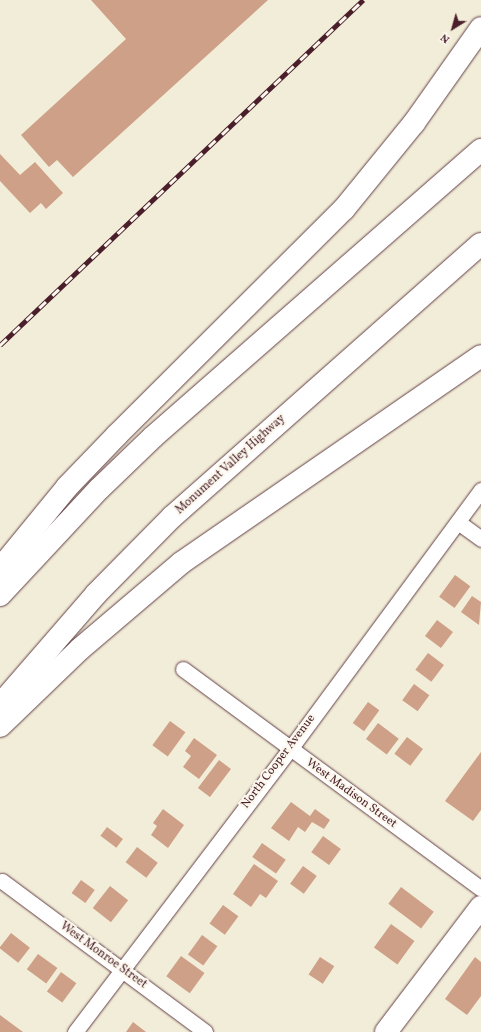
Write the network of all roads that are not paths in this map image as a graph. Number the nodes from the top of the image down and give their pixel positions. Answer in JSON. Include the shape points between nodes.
{"nodes":[{"id":1,"x":481,"y":28,"type":"edge"},
{"id":2,"x":481,"y":150,"type":"edge"},
{"id":3,"x":481,"y":244,"type":"edge"},
{"id":4,"x":481,"y":356,"type":"edge"},
{"id":5,"x":481,"y":490,"type":"edge"},
{"id":6,"x":458,"y":522,"type":"junction"},
{"id":7,"x":481,"y":539,"type":"edge"},
{"id":8,"x":0,"y":569,"type":"edge"},
{"id":9,"x":0,"y":595,"type":"edge"},
{"id":10,"x":183,"y":669,"type":"dead end"},
{"id":11,"x":0,"y":705,"type":"edge"},
{"id":12,"x":0,"y":726,"type":"edge"},
{"id":13,"x":290,"y":749,"type":"junction"},
{"id":14,"x":2,"y":881,"type":"dead end"},
{"id":15,"x":481,"y":889,"type":"edge"},
{"id":16,"x":481,"y":907,"type":"edge"},
{"id":17,"x":121,"y":969,"type":"junction"},
{"id":18,"x":75,"y":1032,"type":"edge"},
{"id":19,"x":205,"y":1032,"type":"edge"},
{"id":20,"x":386,"y":1032,"type":"edge"}],
"edges":[{"from":1,"to":8,"type":"main road","via":[[414,123],[344,209],[117,434],[67,487]]},
{"from":2,"to":9,"type":"main road","via":[[153,437],[99,489]]},
{"from":3,"to":11,"type":"main road","name":"Monument Valley Highway","via":[[172,517],[96,594]]},
{"from":4,"to":12,"type":"main road","via":[[182,563],[80,649]]},
{"from":5,"to":6,"type":"street","name":"North Cooper Avenue"},
{"from":6,"to":7,"type":"street"},
{"from":6,"to":13,"type":"street","name":"North Cooper Avenue"},
{"from":10,"to":13,"type":"street","name":"West Madison Street"},
{"from":13,"to":15,"type":"street","name":"West Madison Street"},
{"from":13,"to":17,"type":"street","name":"North Cooper Avenue"},
{"from":14,"to":17,"type":"street","name":"West Monroe Street"},
{"from":16,"to":20,"type":"main road"},
{"from":17,"to":18,"type":"street","name":"North Cooper Avenue"},
{"from":17,"to":19,"type":"street","name":"West Monroe Street"}]}
